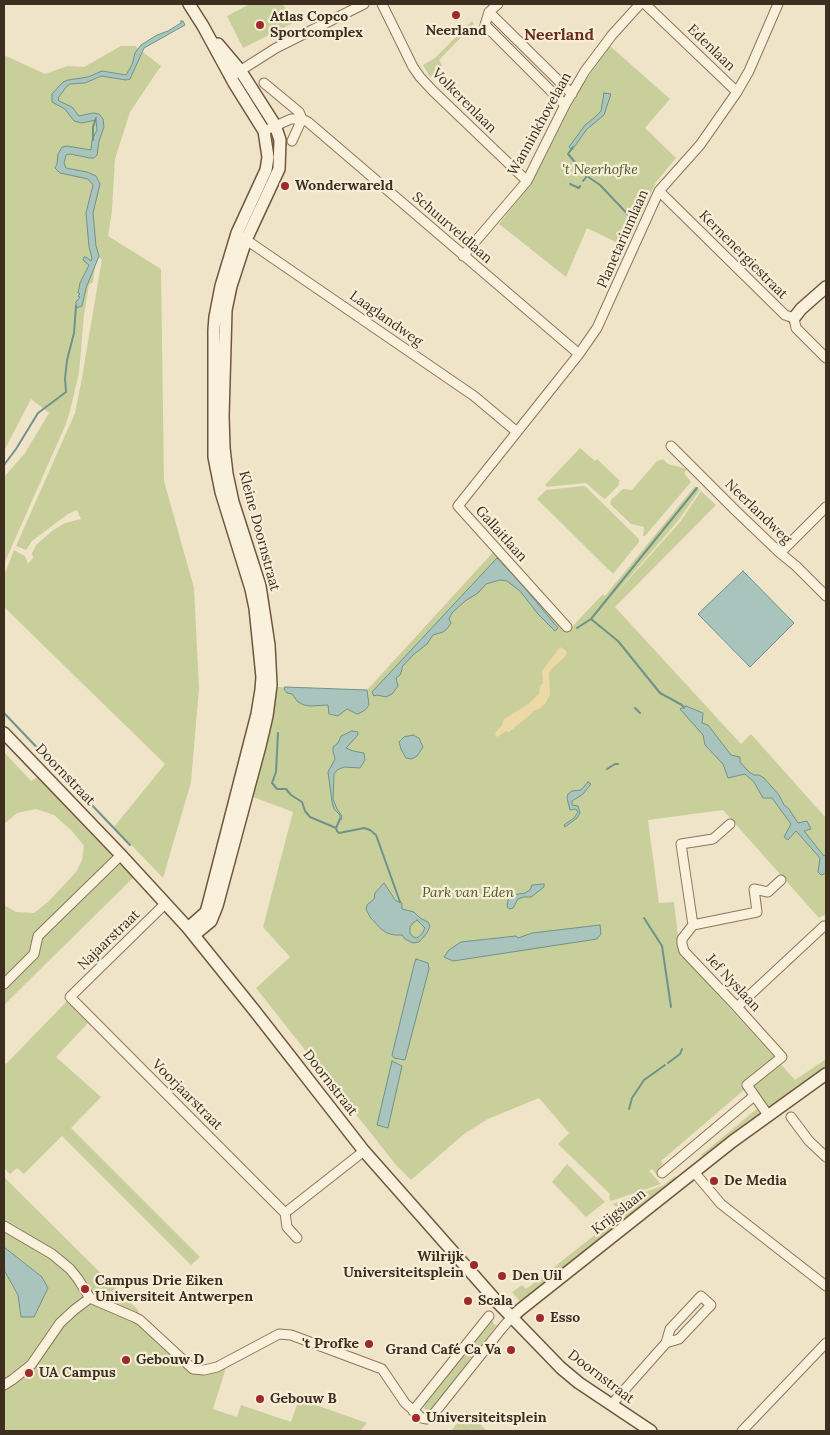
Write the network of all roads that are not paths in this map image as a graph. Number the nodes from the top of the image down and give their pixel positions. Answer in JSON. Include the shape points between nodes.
{"nodes":[{"id":1,"x":189,"y":4,"type":"edge"},
{"id":2,"x":364,"y":4,"type":"edge"},
{"id":3,"x":382,"y":4,"type":"edge"},
{"id":4,"x":498,"y":4,"type":"edge"},
{"id":5,"x":640,"y":4,"type":"edge"},
{"id":6,"x":645,"y":4,"type":"edge"},
{"id":7,"x":778,"y":4,"type":"edge"},
{"id":8,"x":489,"y":12,"type":"junction"},
{"id":9,"x":235,"y":73,"type":"junction"},
{"id":10,"x":264,"y":82,"type":"dead end"},
{"id":11,"x":737,"y":92,"type":"junction"},
{"id":12,"x":572,"y":94,"type":"junction"},
{"id":13,"x":565,"y":105,"type":"junction"},
{"id":14,"x":302,"y":119,"type":"junction"},
{"id":15,"x":275,"y":126,"type":"junction"},
{"id":16,"x":264,"y":131,"type":"junction"},
{"id":17,"x":292,"y":141,"type":"dead end"},
{"id":18,"x":527,"y":181,"type":"junction"},
{"id":19,"x":659,"y":191,"type":"junction"},
{"id":20,"x":242,"y":236,"type":"junction"},
{"id":21,"x":463,"y":256,"type":"junction"},
{"id":22,"x":826,"y":287,"type":"edge"},
{"id":23,"x":794,"y":318,"type":"junction"},
{"id":24,"x":579,"y":354,"type":"junction"},
{"id":25,"x":826,"y":358,"type":"edge"},
{"id":26,"x":517,"y":432,"type":"junction"},
{"id":27,"x":672,"y":446,"type":"dead end"},
{"id":28,"x":826,"y":507,"type":"edge"},
{"id":29,"x":780,"y":553,"type":"junction"},
{"id":30,"x":826,"y":596,"type":"edge"},
{"id":31,"x":567,"y":627,"type":"dead end"},
{"id":32,"x":4,"y":733,"type":"edge"},
{"id":33,"x":730,"y":824,"type":"dead end"},
{"id":34,"x":121,"y":854,"type":"junction"},
{"id":35,"x":781,"y":880,"type":"dead end"},
{"id":36,"x":166,"y":903,"type":"junction"},
{"id":37,"x":693,"y":925,"type":"junction"},
{"id":38,"x":824,"y":926,"type":"dead end"},
{"id":39,"x":191,"y":932,"type":"junction"},
{"id":40,"x":4,"y":984,"type":"edge"},
{"id":41,"x":70,"y":997,"type":"joint"},
{"id":42,"x":737,"y":1007,"type":"junction"},
{"id":43,"x":826,"y":1074,"type":"edge"},
{"id":44,"x":754,"y":1096,"type":"junction"},
{"id":45,"x":768,"y":1116,"type":"junction"},
{"id":46,"x":791,"y":1117,"type":"dead end"},
{"id":47,"x":364,"y":1151,"type":"junction"},
{"id":48,"x":826,"y":1157,"type":"edge"},
{"id":49,"x":694,"y":1172,"type":"junction"},
{"id":50,"x":662,"y":1173,"type":"dead end"},
{"id":51,"x":284,"y":1213,"type":"junction"},
{"id":52,"x":4,"y":1226,"type":"edge"},
{"id":53,"x":297,"y":1238,"type":"dead end"},
{"id":54,"x":826,"y":1286,"type":"edge"},
{"id":55,"x":90,"y":1298,"type":"junction"},
{"id":56,"x":489,"y":1316,"type":"dead end"},
{"id":57,"x":512,"y":1317,"type":"junction"},
{"id":58,"x":666,"y":1343,"type":"junction"},
{"id":59,"x":826,"y":1343,"type":"edge"},
{"id":60,"x":4,"y":1385,"type":"edge"},
{"id":61,"x":611,"y":1405,"type":"junction"},
{"id":62,"x":413,"y":1411,"type":"junction"},
{"id":63,"x":651,"y":1431,"type":"edge"},
{"id":64,"x":742,"y":1431,"type":"edge"}],
"edges":[{"from":1,"to":9,"type":"street","name":"Kleine Doornstraat"},
{"from":2,"to":9,"type":"street","via":[[276,48]]},
{"from":3,"to":18,"type":"street","name":"Volkerenlaan","via":[[420,77]]},
{"from":4,"to":8,"type":"street"},
{"from":5,"to":12,"type":"street","name":"Wanninkhovelaan","via":[[612,35]]},
{"from":6,"to":11,"type":"street","name":"Edenlaan"},
{"from":7,"to":11,"type":"street","name":"Planetariumlaan"},
{"from":8,"to":12,"type":"street"},
{"from":8,"to":13,"type":"street","via":[[485,25]]},
{"from":9,"to":15,"type":"street","name":"Kleine Doornstraat"},
{"from":9,"to":16,"type":"street","name":"Kleine Doornstraat"},
{"from":10,"to":14,"type":"street","name":"Schuurveldlaan","via":[[299,112]]},
{"from":11,"to":19,"type":"street","name":"Planetariumlaan","via":[[700,145]]},
{"from":12,"to":13,"type":"street","name":"Wanninkhovelaan"},
{"from":13,"to":18,"type":"street","name":"Wanninkhovelaan"},
{"from":14,"to":15,"type":"street","via":[[291,119]]},
{"from":14,"to":17,"type":"street"},
{"from":14,"to":21,"type":"street","name":"Schuurveldlaan"},
{"from":15,"to":16,"type":"street"},
{"from":15,"to":20,"type":"street","name":"Kleine Doornstraat","via":[[280,140],[279,169]]},
{"from":16,"to":20,"type":"street","name":"Kleine Doornstraat","via":[[268,158],[266,170]]},
{"from":18,"to":21,"type":"street","name":"Wanninkhovelaan"},
{"from":19,"to":23,"type":"street","name":"Kernenergiestraat","via":[[785,315]]},
{"from":19,"to":24,"type":"street","name":"Planetariumlaan","via":[[597,328]]},
{"from":20,"to":26,"type":"street","name":"Laaglandweg","via":[[474,396]]},
{"from":20,"to":39,"type":"street","name":"Kleine Doornstraat","via":[[231,268],[226,310],[224,448],[233,502],[260,586],[270,653],[271,685],[260,746],[218,906],[210,921]]},
{"from":21,"to":24,"type":"street","name":"Schuurveldlaan"},
{"from":22,"to":23,"type":"street"},
{"from":23,"to":25,"type":"street","name":"Kernenergiestraat","via":[[796,328]]},
{"from":24,"to":26,"type":"street","name":"Planetariumlaan"},
{"from":26,"to":31,"type":"street","name":"Gallaitlaan","via":[[458,506]]},
{"from":27,"to":29,"type":"street","name":"Neerlandweg"},
{"from":28,"to":29,"type":"street"},
{"from":29,"to":30,"type":"street","name":"Neerlandweg"},
{"from":32,"to":34,"type":"street","name":"Doornstraat"},
{"from":33,"to":37,"type":"street","via":[[713,839],[681,844]]},
{"from":34,"to":36,"type":"street","name":"Doornstraat"},
{"from":34,"to":40,"type":"street","via":[[38,936],[34,954]]},
{"from":35,"to":37,"type":"street","via":[[768,892],[754,889],[757,912]]},
{"from":36,"to":39,"type":"street","name":"Doornstraat"},
{"from":36,"to":41,"type":"street","name":"Najaarstraat"},
{"from":37,"to":42,"type":"street","name":"Jef Nyslaan","via":[[682,939],[684,951]]},
{"from":38,"to":42,"type":"street"},
{"from":39,"to":47,"type":"street","name":"Doornstraat"},
{"from":41,"to":51,"type":"street","name":"Voorjaarstraat"},
{"from":42,"to":44,"type":"street","name":"Jef Nyslaan","via":[[782,1057],[747,1085]]},
{"from":43,"to":45,"type":"street","name":"Krijgslaan"},
{"from":44,"to":45,"type":"street"},
{"from":44,"to":50,"type":"street"},
{"from":45,"to":49,"type":"street","name":"Krijgslaan"},
{"from":46,"to":48,"type":"street"},
{"from":47,"to":51,"type":"street"},
{"from":47,"to":57,"type":"street","name":"Doornstraat"},
{"from":49,"to":54,"type":"street","via":[[721,1204]]},
{"from":49,"to":57,"type":"street","name":"Krijgslaan"},
{"from":51,"to":53,"type":"street","name":"Voorjaarstraat","via":[[287,1227]]},
{"from":52,"to":55,"type":"street","via":[[52,1254],[70,1269]]},
{"from":55,"to":60,"type":"street","via":[[60,1323],[31,1365]]},
{"from":55,"to":62,"type":"street","via":[[140,1320],[192,1369],[217,1367],[279,1334],[291,1335],[382,1369]]},
{"from":56,"to":62,"type":"street"},
{"from":57,"to":61,"type":"street","name":"Doornstraat","via":[[561,1368]]},
{"from":57,"to":62,"type":"street","name":"Krijgslaan","via":[[432,1416],[422,1418]]},
{"from":58,"to":58,"type":"street","via":[[680,1339],[711,1305],[701,1296],[670,1329]]},
{"from":58,"to":61,"type":"street"},
{"from":59,"to":64,"type":"street"},
{"from":61,"to":63,"type":"street","name":"Doornstraat"}]}
